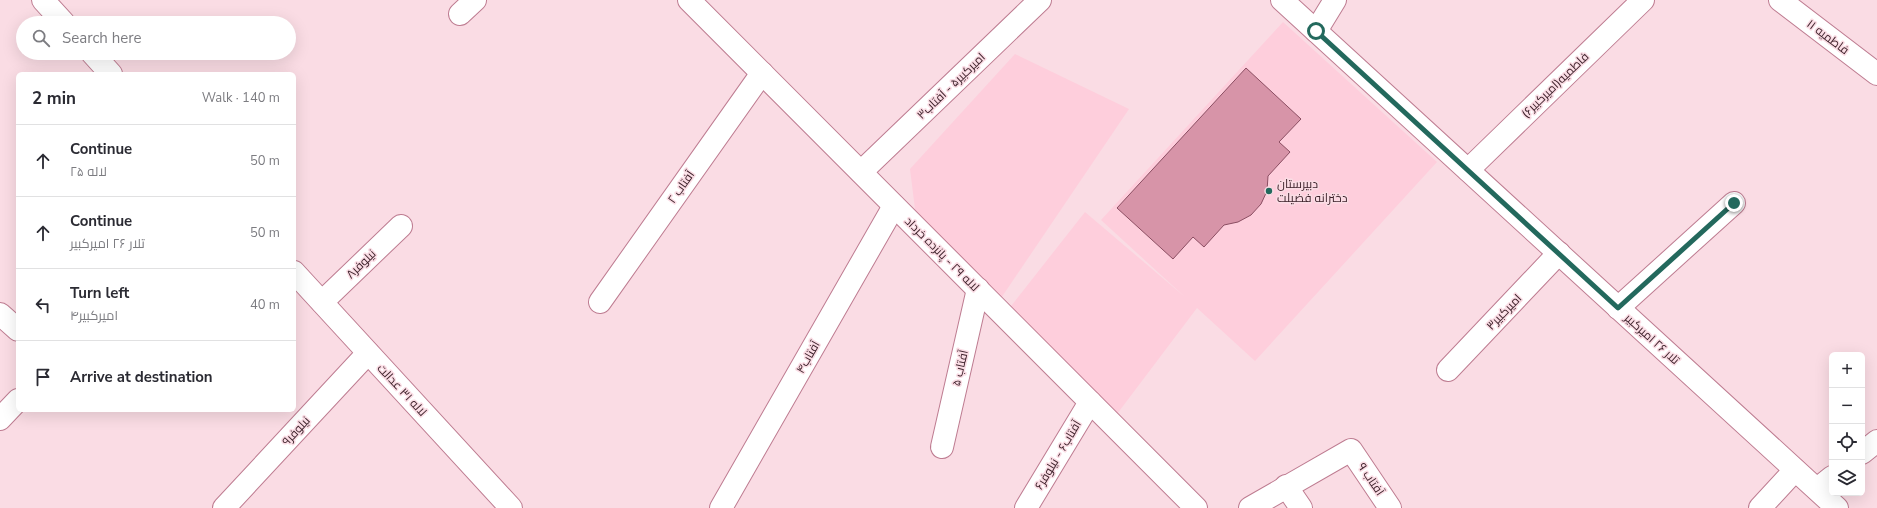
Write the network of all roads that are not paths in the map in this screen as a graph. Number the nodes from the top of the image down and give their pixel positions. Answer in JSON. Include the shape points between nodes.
{"nodes":[{"id":1,"x":43,"y":0,"type":"edge"},
{"id":2,"x":689,"y":0,"type":"edge"},
{"id":3,"x":1040,"y":0,"type":"edge"},
{"id":4,"x":1282,"y":0,"type":"edge"},
{"id":5,"x":1335,"y":0,"type":"edge"},
{"id":6,"x":1643,"y":0,"type":"edge"},
{"id":7,"x":1780,"y":0,"type":"edge"},
{"id":8,"x":58,"y":16,"type":"edge"},
{"id":9,"x":1316,"y":31,"type":"junction"},
{"id":10,"x":98,"y":60,"type":"edge"},
{"id":11,"x":109,"y":72,"type":"edge"},
{"id":12,"x":762,"y":73,"type":"junction"},
{"id":13,"x":1877,"y":74,"type":"edge"},
{"id":14,"x":1468,"y":170,"type":"junction"},
{"id":15,"x":861,"y":172,"type":"junction"},
{"id":16,"x":1734,"y":203,"type":"dead end"},
{"id":17,"x":894,"y":206,"type":"junction"},
{"id":18,"x":401,"y":226,"type":"dead end"},
{"id":19,"x":1559,"y":253,"type":"junction"},
{"id":20,"x":296,"y":274,"type":"edge"},
{"id":21,"x":978,"y":290,"type":"junction"},
{"id":22,"x":322,"y":302,"type":"junction"},
{"id":23,"x":600,"y":302,"type":"dead end"},
{"id":24,"x":1618,"y":308,"type":"junction"},
{"id":25,"x":0,"y":314,"type":"edge"},
{"id":26,"x":16,"y":328,"type":"edge"},
{"id":27,"x":368,"y":353,"type":"junction"},
{"id":28,"x":1448,"y":370,"type":"dead end"},
{"id":29,"x":16,"y":402,"type":"edge"},
{"id":30,"x":1090,"y":402,"type":"junction"},
{"id":31,"x":0,"y":419,"type":"edge"},
{"id":32,"x":1877,"y":441,"type":"edge"},
{"id":33,"x":942,"y":447,"type":"dead end"},
{"id":34,"x":1865,"y":451,"type":"edge"},
{"id":35,"x":1795,"y":470,"type":"junction"},
{"id":36,"x":1824,"y":483,"type":"edge"},
{"id":37,"x":1286,"y":486,"type":"junction"},
{"id":38,"x":224,"y":508,"type":"edge"},
{"id":39,"x":511,"y":508,"type":"edge"},
{"id":40,"x":721,"y":508,"type":"edge"},
{"id":41,"x":1026,"y":508,"type":"edge"},
{"id":42,"x":1196,"y":508,"type":"edge"},
{"id":43,"x":1250,"y":508,"type":"edge"},
{"id":44,"x":1301,"y":508,"type":"edge"},
{"id":45,"x":1390,"y":508,"type":"edge"},
{"id":46,"x":1760,"y":508,"type":"edge"},
{"id":47,"x":1837,"y":508,"type":"edge"}],
"edges":[{"from":1,"to":8,"type":"street"},
{"from":2,"to":12,"type":"street","name":"لاله ۲۹ - پانزده خرداد"},
{"from":3,"to":15,"type":"street","name":"امیرکبیر۵ - آفتاب۳"},
{"from":4,"to":9,"type":"street","name":"تلار ۲۶ امیرکبیر"},
{"from":5,"to":9,"type":"street"},
{"from":6,"to":14,"type":"street","name":"فاطمیه(امیرکبیر۶)"},
{"from":7,"to":13,"type":"street","name":"فاطمیه ۱۱"},
{"from":9,"to":14,"type":"street","name":"تلار ۲۶ امیرکبیر"},
{"from":10,"to":11,"type":"street"},
{"from":12,"to":15,"type":"street","name":"لاله ۲۹ - پانزده خرداد"},
{"from":12,"to":23,"type":"street","name":"آفتاب ۲"},
{"from":14,"to":19,"type":"street","name":"تلار ۲۶ امیرکبیر"},
{"from":15,"to":17,"type":"street","name":"لاله ۲۹ - پانزده خرداد"},
{"from":16,"to":24,"type":"street"},
{"from":17,"to":21,"type":"street","name":"لاله ۲۹ - پانزده خرداد"},
{"from":17,"to":40,"type":"street","name":"آفتاب۴"},
{"from":18,"to":22,"type":"street","name":"نیلوفر۸"},
{"from":19,"to":24,"type":"street","name":"تلار ۲۶ امیرکبیر"},
{"from":19,"to":28,"type":"street","name":"امیرکبیر۳"},
{"from":20,"to":22,"type":"street","name":"لاله ۳۱ عدالت"},
{"from":21,"to":30,"type":"street","name":"لاله ۲۹ - پانزده خرداد"},
{"from":21,"to":33,"type":"street","name":"آفتاب ۵"},
{"from":22,"to":27,"type":"street","name":"لاله ۳۱ عدالت"},
{"from":24,"to":35,"type":"street","name":"تلار ۲۶ امیرکبیر"},
{"from":25,"to":26,"type":"street"},
{"from":27,"to":38,"type":"street","name":"نیلوفر۹"},
{"from":27,"to":39,"type":"street","name":"لاله ۳۱ عدالت"},
{"from":29,"to":31,"type":"street"},
{"from":30,"to":41,"type":"street","name":"آفتاب۶ - نیلوفر۶"},
{"from":30,"to":42,"type":"street","name":"لاله ۲۹ - پانزده خرداد"},
{"from":32,"to":34,"type":"street"},
{"from":35,"to":36,"type":"street","name":"تلار ۲۶ امیرکبیر"},
{"from":35,"to":46,"type":"street"},
{"from":36,"to":47,"type":"street","name":"تلار ۲۶ امیرکبیر"},
{"from":37,"to":43,"type":"street"},
{"from":37,"to":44,"type":"street"},
{"from":37,"to":45,"type":"street","name":"آفتاب ۹","via":[[1351,450]]}]}
